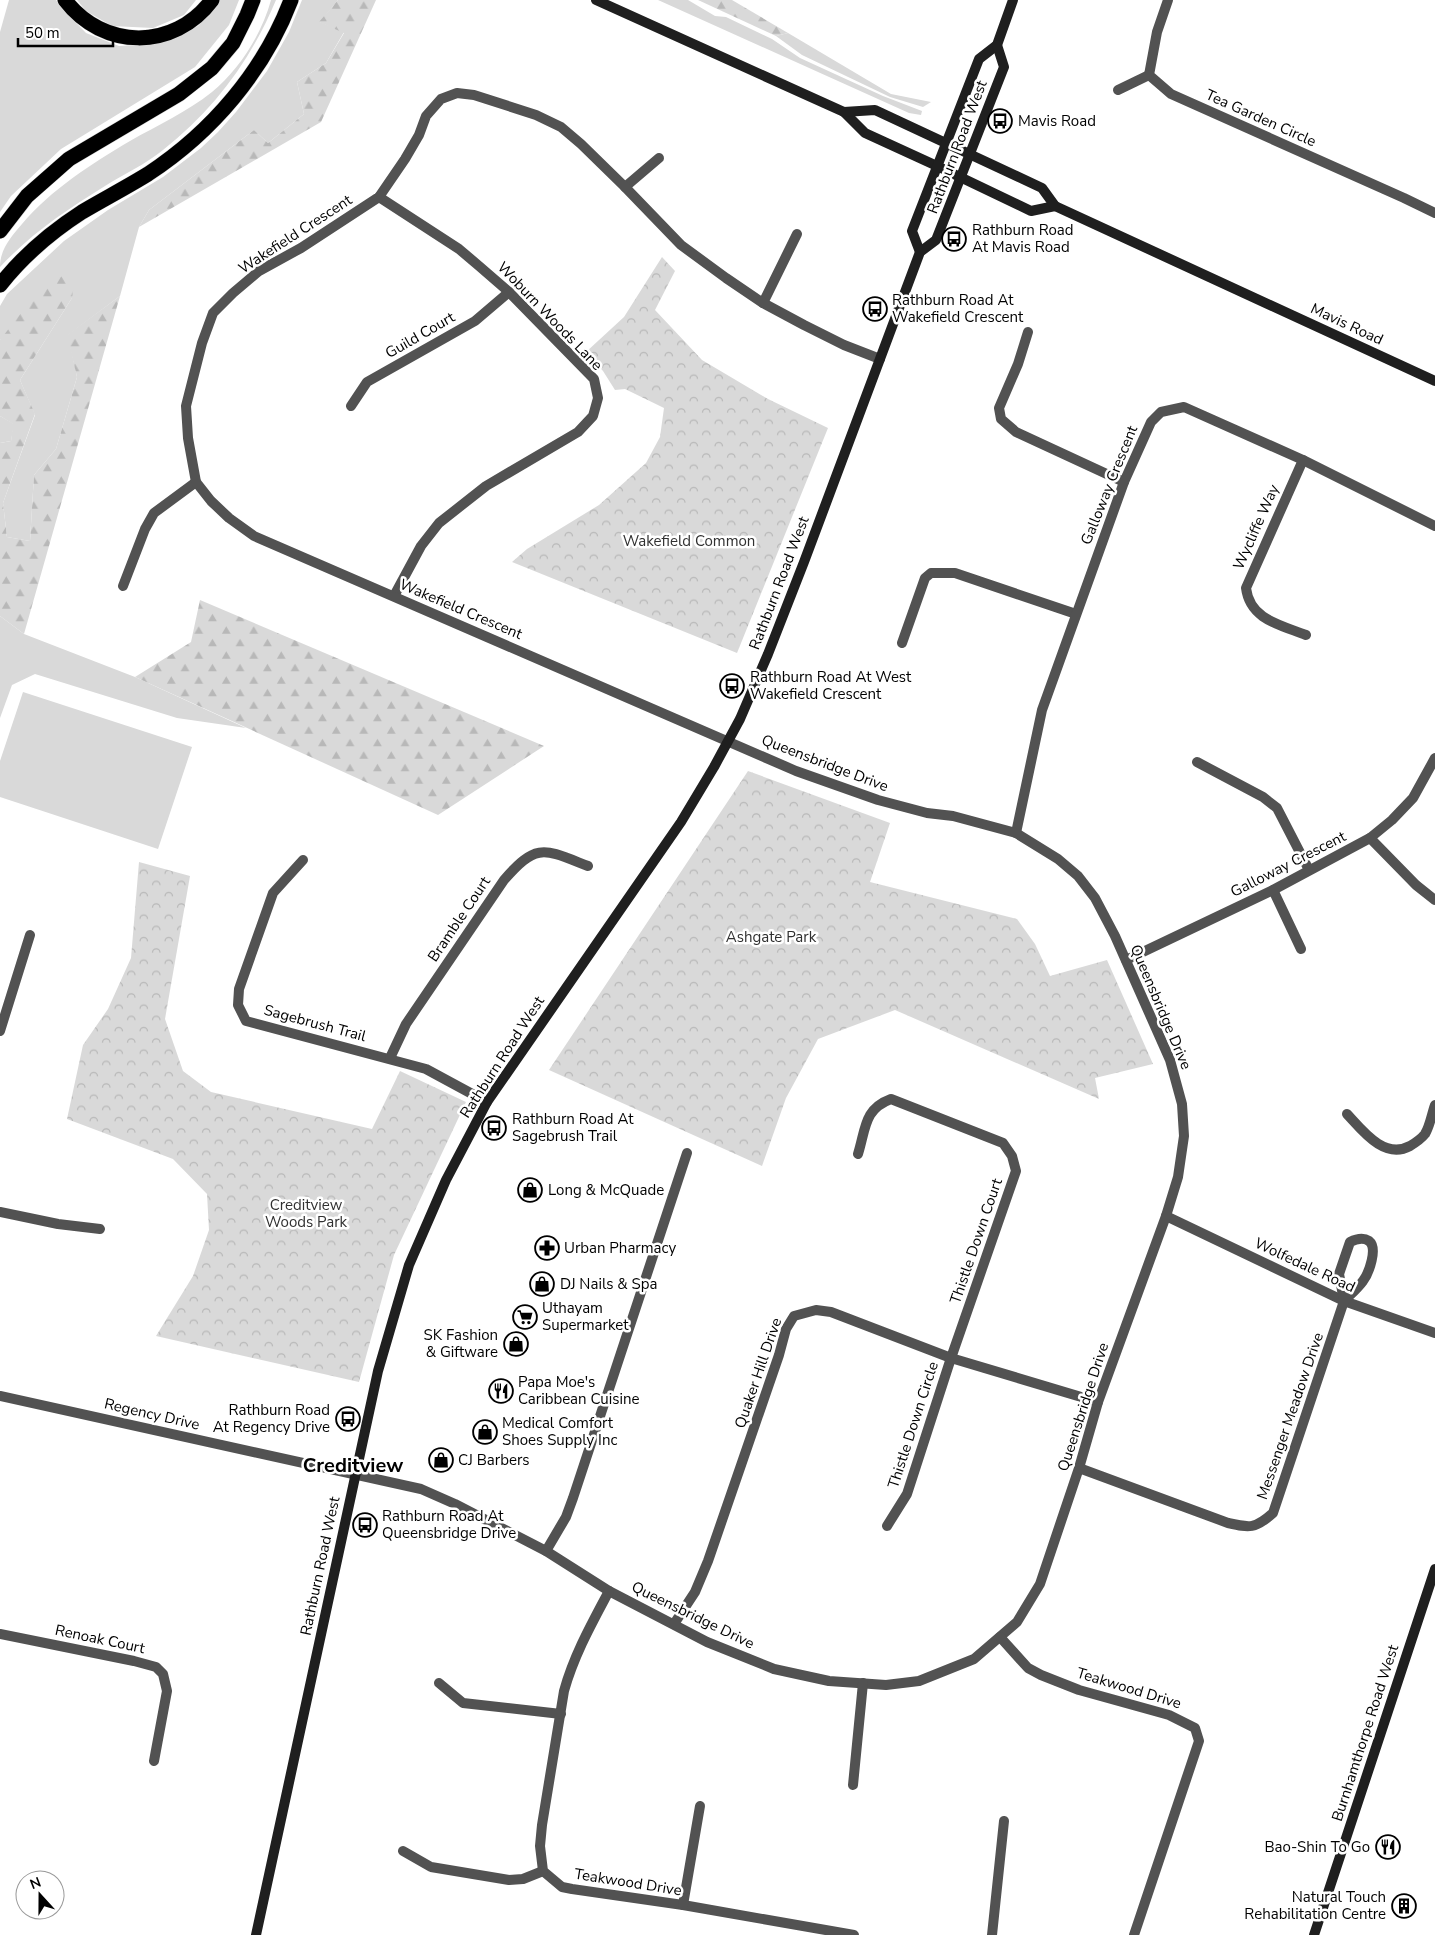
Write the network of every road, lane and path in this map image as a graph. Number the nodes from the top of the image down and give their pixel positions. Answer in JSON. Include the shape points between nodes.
{"nodes":[{"id":1,"x":64,"y":0,"type":"edge"},
{"id":2,"x":212,"y":0,"type":"edge"},
{"id":3,"x":253,"y":0,"type":"edge"},
{"id":4,"x":291,"y":0,"type":"edge"},
{"id":5,"x":596,"y":0,"type":"edge"},
{"id":6,"x":1013,"y":0,"type":"edge"},
{"id":7,"x":1168,"y":0,"type":"edge"},
{"id":8,"x":997,"y":44,"type":"junction"},
{"id":9,"x":1149,"y":75,"type":"junction"},
{"id":10,"x":1118,"y":90,"type":"dead end"},
{"id":11,"x":844,"y":112,"type":"junction"},
{"id":12,"x":946,"y":143,"type":"junction"},
{"id":13,"x":970,"y":155,"type":"junction"},
{"id":14,"x":659,"y":158,"type":"dead end"},
{"id":15,"x":937,"y":166,"type":"junction"},
{"id":16,"x":960,"y":177,"type":"junction"},
{"id":17,"x":625,"y":186,"type":"junction"},
{"id":18,"x":379,"y":197,"type":"junction"},
{"id":19,"x":1055,"y":206,"type":"junction"},
{"id":20,"x":1435,"y":214,"type":"edge"},
{"id":21,"x":0,"y":231,"type":"edge"},
{"id":22,"x":797,"y":234,"type":"dead end"},
{"id":23,"x":920,"y":252,"type":"junction"},
{"id":24,"x":0,"y":285,"type":"edge"},
{"id":25,"x":509,"y":292,"type":"junction"},
{"id":26,"x":763,"y":303,"type":"junction"},
{"id":27,"x":1028,"y":332,"type":"dead end"},
{"id":28,"x":880,"y":359,"type":"junction"},
{"id":29,"x":1435,"y":382,"type":"edge"},
{"id":30,"x":351,"y":406,"type":"dead end"},
{"id":31,"x":1303,"y":460,"type":"junction"},
{"id":32,"x":196,"y":482,"type":"junction"},
{"id":33,"x":1124,"y":482,"type":"junction"},
{"id":34,"x":1435,"y":526,"type":"edge"},
{"id":35,"x":123,"y":586,"type":"dead end"},
{"id":36,"x":394,"y":596,"type":"junction"},
{"id":37,"x":1076,"y":614,"type":"junction"},
{"id":38,"x":1306,"y":635,"type":"dead end"},
{"id":39,"x":902,"y":643,"type":"dead end"},
{"id":40,"x":728,"y":741,"type":"junction"},
{"id":41,"x":1435,"y":758,"type":"edge"},
{"id":42,"x":1197,"y":762,"type":"dead end"},
{"id":43,"x":1016,"y":833,"type":"junction"},
{"id":44,"x":1370,"y":838,"type":"junction"},
{"id":45,"x":303,"y":860,"type":"dead end"},
{"id":46,"x":588,"y":866,"type":"dead end"},
{"id":47,"x":1309,"y":870,"type":"junction"},
{"id":48,"x":1273,"y":890,"type":"junction"},
{"id":49,"x":1435,"y":900,"type":"edge"},
{"id":50,"x":30,"y":935,"type":"dead end"},
{"id":51,"x":1301,"y":949,"type":"dead end"},
{"id":52,"x":1126,"y":960,"type":"junction"},
{"id":53,"x":0,"y":1031,"type":"edge"},
{"id":54,"x":390,"y":1058,"type":"junction"},
{"id":55,"x":487,"y":1102,"type":"junction"},
{"id":56,"x":1435,"y":1105,"type":"edge"},
{"id":57,"x":1346,"y":1114,"type":"dead end"},
{"id":58,"x":687,"y":1153,"type":"dead end"},
{"id":59,"x":858,"y":1154,"type":"dead end"},
{"id":60,"x":0,"y":1212,"type":"edge"},
{"id":61,"x":1166,"y":1216,"type":"junction"},
{"id":62,"x":100,"y":1229,"type":"dead end"},
{"id":63,"x":1344,"y":1301,"type":"junction"},
{"id":64,"x":1435,"y":1333,"type":"edge"},
{"id":65,"x":951,"y":1358,"type":"junction"},
{"id":66,"x":0,"y":1396,"type":"edge"},
{"id":67,"x":1098,"y":1402,"type":"junction"},
{"id":68,"x":1079,"y":1468,"type":"junction"},
{"id":69,"x":355,"y":1474,"type":"junction"},
{"id":70,"x":887,"y":1526,"type":"dead end"},
{"id":71,"x":546,"y":1551,"type":"junction"},
{"id":72,"x":1435,"y":1569,"type":"edge"},
{"id":73,"x":609,"y":1591,"type":"junction"},
{"id":74,"x":674,"y":1624,"type":"junction"},
{"id":75,"x":0,"y":1634,"type":"edge"},
{"id":76,"x":1000,"y":1637,"type":"junction"},
{"id":77,"x":439,"y":1683,"type":"dead end"},
{"id":78,"x":863,"y":1683,"type":"junction"},
{"id":79,"x":560,"y":1714,"type":"junction"},
{"id":80,"x":154,"y":1761,"type":"dead end"},
{"id":81,"x":853,"y":1785,"type":"dead end"},
{"id":82,"x":700,"y":1806,"type":"dead end"},
{"id":83,"x":1004,"y":1821,"type":"dead end"},
{"id":84,"x":403,"y":1851,"type":"dead end"},
{"id":85,"x":543,"y":1871,"type":"junction"},
{"id":86,"x":683,"y":1905,"type":"junction"},
{"id":87,"x":842,"y":1934,"type":"edge"},
{"id":88,"x":256,"y":1935,"type":"edge"},
{"id":89,"x":854,"y":1935,"type":"edge"},
{"id":90,"x":992,"y":1935,"type":"edge"},
{"id":91,"x":1134,"y":1935,"type":"edge"},
{"id":92,"x":1314,"y":1935,"type":"edge"}],
"edges":[{"from":1,"to":2,"type":"highway","via":[[77,15],[97,28],[138,39],[162,35],[183,26]]},
{"from":3,"to":21,"type":"highway","via":[[233,43],[212,68],[179,94],[69,159],[27,196]]},
{"from":4,"to":24,"type":"highway","via":[[254,70],[201,132],[149,173],[62,227],[20,262]]},
{"from":5,"to":11,"type":"street","name":"Mavis Road"},
{"from":6,"to":8,"type":"street","name":"Rathburn Road West"},
{"from":7,"to":9,"type":"street","via":[[1157,32]]},
{"from":8,"to":12,"type":"street","name":"Rathburn Road West","via":[[979,59]]},
{"from":8,"to":13,"type":"street","name":"Rathburn Road West","via":[[1004,67]]},
{"from":9,"to":10,"type":"street"},
{"from":9,"to":20,"type":"street","name":"Tea Garden Circle","via":[[1171,94]]},
{"from":11,"to":12,"type":"street","name":"Mavis Road","via":[[876,110]]},
{"from":11,"to":15,"type":"street","name":"Mavis Road","via":[[865,133]]},
{"from":12,"to":13,"type":"street","name":"Mavis Road"},
{"from":12,"to":15,"type":"street","name":"Rathburn Road West"},
{"from":13,"to":16,"type":"street","name":"Rathburn Road West"},
{"from":13,"to":19,"type":"street","name":"Mavis Road","via":[[1042,188]]},
{"from":14,"to":17,"type":"street"},
{"from":15,"to":16,"type":"street","name":"Mavis Road"},
{"from":15,"to":23,"type":"street","name":"Rathburn Road West","via":[[912,231]]},
{"from":16,"to":19,"type":"street","name":"Mavis Road","via":[[1031,211]]},
{"from":16,"to":23,"type":"street","name":"Rathburn Road West","via":[[936,240]]},
{"from":17,"to":18,"type":"street","name":"Wakefield Crescent","via":[[560,127],[518,109],[457,93],[440,99],[426,116],[419,135]]},
{"from":17,"to":26,"type":"street","name":"Wakefield Crescent","via":[[681,245]]},
{"from":18,"to":25,"type":"street","name":"Woburn Woods Lane","via":[[459,249]]},
{"from":18,"to":32,"type":"street","name":"Wakefield Crescent","via":[[259,271],[213,312],[186,406]]},
{"from":19,"to":29,"type":"street","name":"Mavis Road"},
{"from":22,"to":26,"type":"street"},
{"from":23,"to":28,"type":"street","name":"Rathburn Road West"},
{"from":25,"to":30,"type":"street","name":"Guild Court","via":[[475,321],[367,382]]},
{"from":25,"to":36,"type":"street","name":"Woburn Woods Lane","via":[[594,379],[598,398],[593,416],[578,432],[486,486],[439,523],[421,546]]},
{"from":26,"to":28,"type":"street","name":"Wakefield Crescent","via":[[844,345]]},
{"from":27,"to":33,"type":"street","via":[[999,408],[1001,419],[1016,432]]},
{"from":28,"to":40,"type":"street","name":"Rathburn Road West","via":[[768,654]]},
{"from":31,"to":33,"type":"street","name":"Galloway Crescent","via":[[1184,407],[1161,412],[1151,422]]},
{"from":31,"to":34,"type":"street","name":"Galloway Crescent"},
{"from":31,"to":38,"type":"street","name":"Wycliffe Way","via":[[1246,588],[1250,605],[1260,616]]},
{"from":32,"to":35,"type":"street","via":[[154,513]]},
{"from":32,"to":36,"type":"street","name":"Wakefield Crescent","via":[[229,518],[254,536]]},
{"from":33,"to":37,"type":"street","name":"Galloway Crescent"},
{"from":36,"to":40,"type":"street","name":"Wakefield Crescent"},
{"from":37,"to":39,"type":"street","via":[[956,573],[931,573],[925,578]]},
{"from":37,"to":43,"type":"street","name":"Galloway Crescent","via":[[1042,710]]},
{"from":40,"to":43,"type":"street","name":"Queensbridge Drive","via":[[796,771],[878,800]]},
{"from":40,"to":55,"type":"street","name":"Rathburn Road West","via":[[681,822]]},
{"from":41,"to":44,"type":"street","name":"Galloway Crescent","via":[[1412,798]]},
{"from":42,"to":47,"type":"street","via":[[1263,797],[1277,808]]},
{"from":43,"to":52,"type":"street","name":"Queensbridge Drive","via":[[1047,850],[1078,876],[1095,898]]},
{"from":44,"to":47,"type":"street","name":"Galloway Crescent"},
{"from":44,"to":49,"type":"street"},
{"from":45,"to":54,"type":"street","name":"Sagebrush Trail","via":[[273,893],[239,989],[238,1006],[246,1021]]},
{"from":46,"to":54,"type":"street","name":"Bramble Court","via":[[553,852],[533,853],[520,862],[504,880],[406,1024]]},
{"from":47,"to":48,"type":"street","name":"Galloway Crescent"},
{"from":48,"to":51,"type":"street"},
{"from":48,"to":52,"type":"street","name":"Galloway Crescent"},
{"from":50,"to":53,"type":"street"},
{"from":52,"to":61,"type":"street","name":"Queensbridge Drive","via":[[1170,1060],[1182,1104],[1182,1158]]},
{"from":54,"to":55,"type":"street","name":"Sagebrush Trail","via":[[426,1069]]},
{"from":55,"to":69,"type":"street","name":"Rathburn Road West","via":[[446,1180],[409,1265],[378,1371]]},
{"from":56,"to":57,"type":"street","via":[[1425,1134],[1403,1150],[1388,1149],[1370,1138]]},
{"from":58,"to":71,"type":"street","via":[[573,1498]]},
{"from":59,"to":65,"type":"street","name":"Thistle Down Court","via":[[870,1113],[879,1103],[891,1099],[1003,1143],[1012,1156],[1016,1172]]},
{"from":60,"to":62,"type":"street"},
{"from":61,"to":63,"type":"street","name":"Wolfedale Road"},
{"from":61,"to":67,"type":"street","name":"Queensbridge Drive"},
{"from":63,"to":63,"type":"street","via":[[1364,1280],[1374,1253],[1373,1246],[1364,1239],[1356,1238],[1350,1242],[1339,1274]]},
{"from":63,"to":64,"type":"street","name":"Wolfedale Road"},
{"from":63,"to":68,"type":"street","name":"Messenger Meadow Drive","via":[[1273,1513],[1260,1524],[1245,1527],[1228,1523]]},
{"from":65,"to":67,"type":"street","name":"Quaker Hill Drive"},
{"from":65,"to":70,"type":"street","name":"Thistle Down Circle","via":[[907,1494]]},
{"from":65,"to":74,"type":"street","name":"Quaker Hill Drive","via":[[831,1312],[816,1310],[794,1316],[786,1328],[780,1355],[708,1561],[695,1592]]},
{"from":66,"to":69,"type":"street","name":"Regency Drive"},
{"from":67,"to":68,"type":"street","name":"Queensbridge Drive"},
{"from":68,"to":76,"type":"street","name":"Queensbridge Drive","via":[[1040,1584],[1018,1622]]},
{"from":69,"to":71,"type":"street","name":"Queensbridge Drive","via":[[421,1490]]},
{"from":69,"to":88,"type":"street","name":"Rathburn Road West"},
{"from":71,"to":73,"type":"street","name":"Queensbridge Drive"},
{"from":72,"to":92,"type":"street","name":"Burnhamthorpe Road West"},
{"from":73,"to":74,"type":"street","name":"Queensbridge Drive"},
{"from":73,"to":79,"type":"street","via":[[568,1675]]},
{"from":74,"to":78,"type":"street","name":"Queensbridge Drive","via":[[707,1642],[774,1669],[829,1681]]},
{"from":75,"to":80,"type":"street","name":"Renoak Court","via":[[156,1667],[163,1674],[167,1691]]},
{"from":76,"to":78,"type":"street","name":"Queensbridge Drive","via":[[974,1659],[919,1681],[886,1685]]},
{"from":76,"to":91,"type":"street","name":"Teakwood Drive","via":[[1028,1668],[1041,1675],[1079,1690],[1169,1715],[1195,1728],[1199,1741]]},
{"from":77,"to":79,"type":"street","via":[[463,1703]]},
{"from":78,"to":81,"type":"street"},
{"from":79,"to":85,"type":"street","via":[[541,1832]]},
{"from":82,"to":86,"type":"street"},
{"from":83,"to":90,"type":"street"},
{"from":84,"to":85,"type":"street","via":[[431,1867],[509,1880],[523,1879]]},
{"from":85,"to":86,"type":"street","name":"Teakwood Drive","via":[[562,1887]]},
{"from":86,"to":87,"type":"street","name":"Teakwood Drive"},
{"from":87,"to":89,"type":"street","name":"Teakwood Drive"}]}
